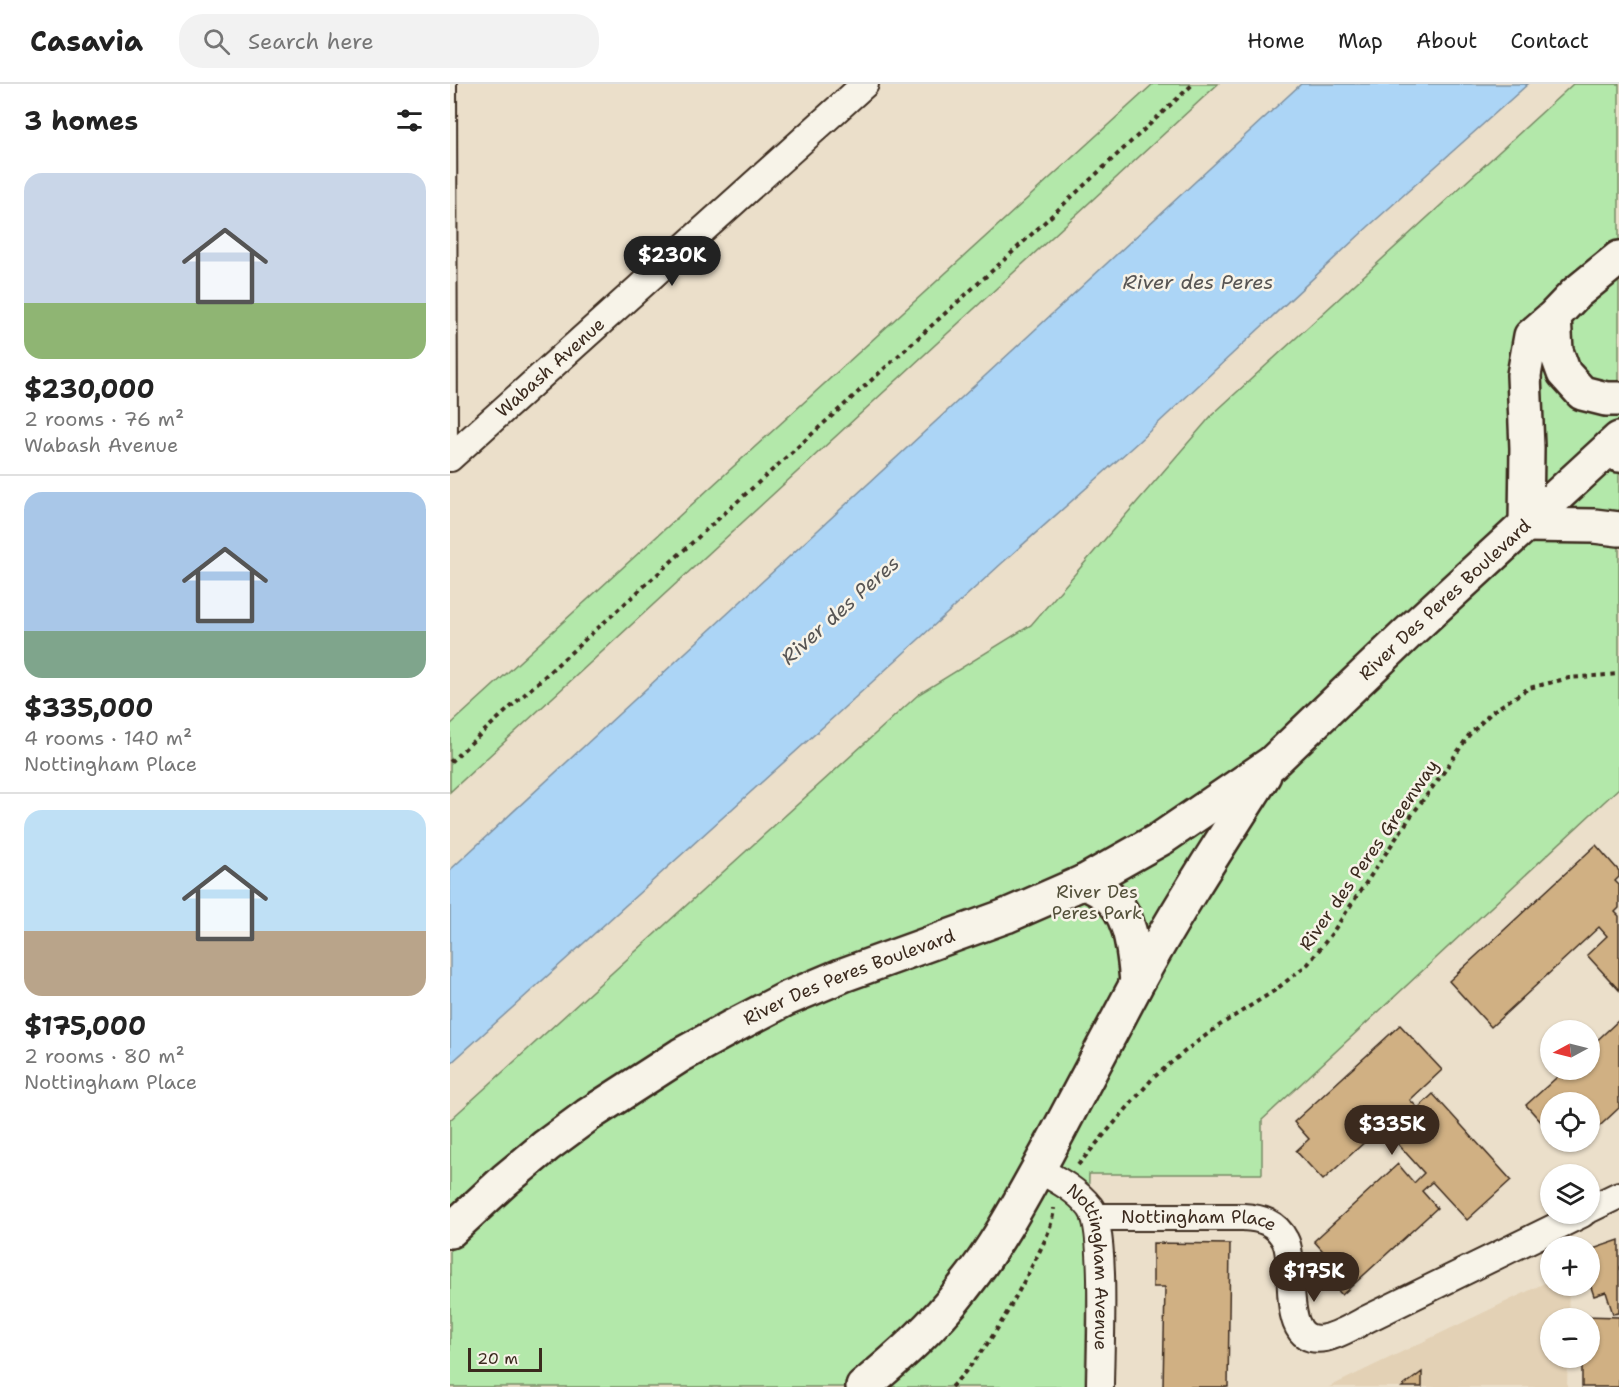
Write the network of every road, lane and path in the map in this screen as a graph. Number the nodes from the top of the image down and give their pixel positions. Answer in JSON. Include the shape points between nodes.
{"nodes":[{"id":1,"x":450,"y":84,"type":"edge"},
{"id":2,"x":865,"y":84,"type":"edge"},
{"id":3,"x":1193,"y":84,"type":"edge"},
{"id":4,"x":1619,"y":258,"type":"edge"},
{"id":5,"x":1554,"y":316,"type":"junction"},
{"id":6,"x":1619,"y":399,"type":"edge"},
{"id":7,"x":1616,"y":447,"type":"edge"},
{"id":8,"x":450,"y":458,"type":"edge"},
{"id":9,"x":1526,"y":525,"type":"junction"},
{"id":10,"x":1619,"y":529,"type":"edge"},
{"id":11,"x":1619,"y":674,"type":"edge"},
{"id":12,"x":450,"y":762,"type":"edge"},
{"id":13,"x":1272,"y":763,"type":"junction"},
{"id":14,"x":1084,"y":882,"type":"junction"},
{"id":15,"x":1137,"y":982,"type":"junction"},
{"id":16,"x":1078,"y":1165,"type":"dead end"},
{"id":17,"x":1038,"y":1169,"type":"junction"},
{"id":18,"x":1619,"y":1195,"type":"edge"},
{"id":19,"x":1600,"y":1204,"type":"edge"},
{"id":20,"x":1054,"y":1205,"type":"dead end"},
{"id":21,"x":1095,"y":1217,"type":"junction"},
{"id":22,"x":1561,"y":1224,"type":"edge"},
{"id":23,"x":450,"y":1231,"type":"edge"},
{"id":24,"x":863,"y":1387,"type":"edge"},
{"id":25,"x":951,"y":1387,"type":"edge"},
{"id":26,"x":1100,"y":1387,"type":"edge"}],
"edges":[{"from":1,"to":8,"type":"lane"},
{"from":2,"to":8,"type":"street","name":"Wabash Avenue"},
{"from":3,"to":12,"type":"path","via":[[996,268]]},
{"from":4,"to":5,"type":"main road"},
{"from":5,"to":6,"type":"main road","via":[[1556,351],[1564,373],[1582,393]]},
{"from":5,"to":9,"type":"main road","via":[[1531,336],[1526,355]]},
{"from":7,"to":9,"type":"main road","name":"River Des Peres Boulevard"},
{"from":9,"to":10,"type":"main road"},
{"from":9,"to":13,"type":"main road","name":"River Des Peres Boulevard"},
{"from":11,"to":16,"type":"path","name":"River des Peres Greenway","via":[[1569,678],[1529,688],[1493,711],[1469,735],[1308,964],[1153,1077]]},
{"from":13,"to":14,"type":"main road","name":"River Des Peres Boulevard","via":[[1162,838]]},
{"from":13,"to":15,"type":"main road","name":"River Des Peres Boulevard"},
{"from":14,"to":15,"type":"main road","via":[[1106,894],[1119,907],[1134,950]]},
{"from":14,"to":23,"type":"main road","name":"River Des Peres Boulevard","via":[[1006,916],[843,975],[730,1028],[681,1055],[554,1140]]},
{"from":15,"to":17,"type":"main road","name":"River Des Peres Boulevard"},
{"from":17,"to":21,"type":"street","name":"Nottingham Avenue","via":[[1065,1184],[1091,1208]]},
{"from":17,"to":24,"type":"main road","name":"River Des Peres Boulevard","via":[[989,1254],[963,1289],[924,1333]]},
{"from":18,"to":19,"type":"street"},
{"from":20,"to":25,"type":"path","via":[[1052,1225],[1010,1309],[972,1366]]},
{"from":21,"to":22,"type":"street","name":"Nottingham Place","via":[[1243,1217],[1269,1222],[1287,1245],[1297,1326],[1306,1336],[1320,1339]]},
{"from":21,"to":26,"type":"street","name":"Nottingham Avenue","via":[[1100,1255]]}]}
